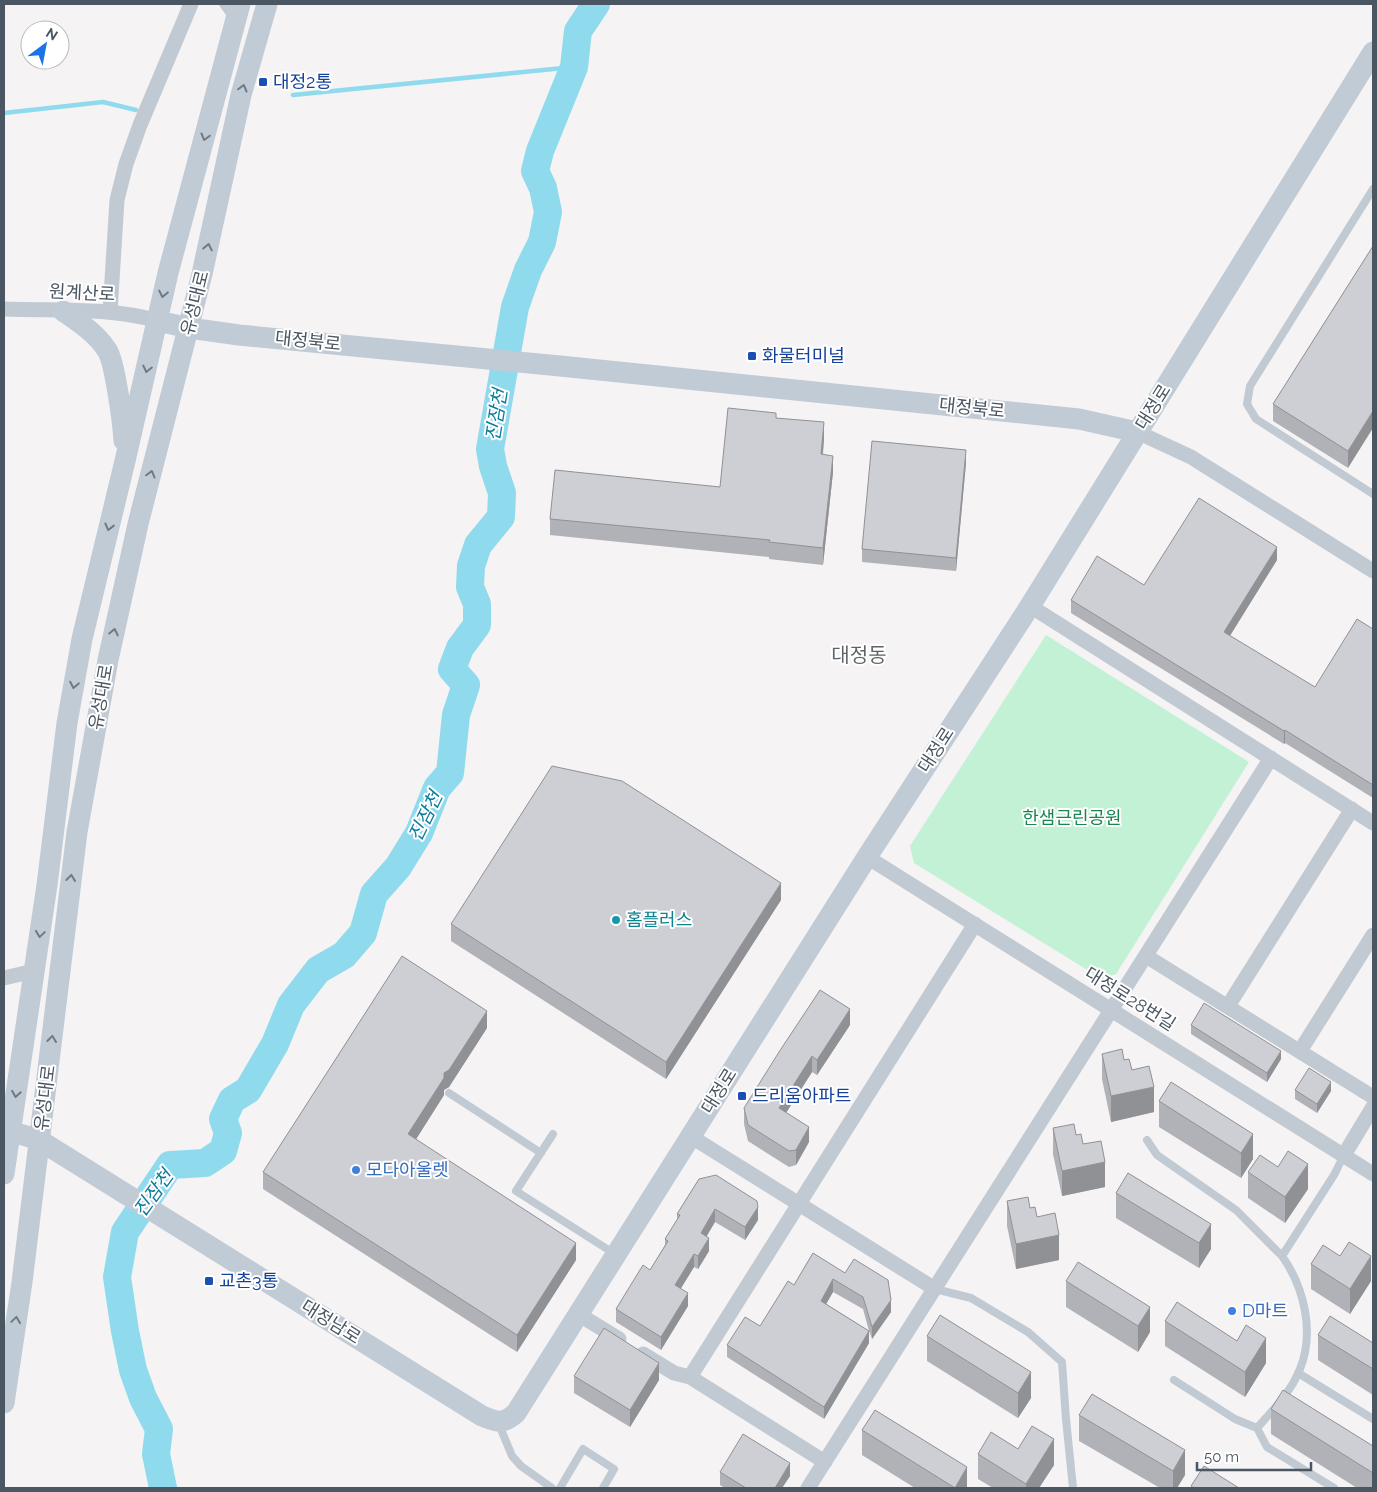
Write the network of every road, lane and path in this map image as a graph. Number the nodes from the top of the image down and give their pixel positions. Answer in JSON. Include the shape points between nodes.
{"nodes":[{"id":1,"x":191,"y":4,"type":"edge"},
{"id":2,"x":223,"y":4,"type":"edge"},
{"id":3,"x":267,"y":4,"type":"edge"},
{"id":4,"x":238,"y":13,"type":"edge"},
{"id":5,"x":1373,"y":52,"type":"edge"},
{"id":6,"x":1373,"y":188,"type":"edge"},
{"id":7,"x":4,"y":308,"type":"edge"},
{"id":8,"x":63,"y":311,"type":"junction"},
{"id":9,"x":110,"y":312,"type":"junction"},
{"id":10,"x":158,"y":321,"type":"junction"},
{"id":11,"x":189,"y":328,"type":"junction"},
{"id":12,"x":1137,"y":432,"type":"junction"},
{"id":13,"x":125,"y":461,"type":"junction"},
{"id":14,"x":1373,"y":494,"type":"edge"},
{"id":15,"x":1373,"y":571,"type":"edge"},
{"id":16,"x":1030,"y":606,"type":"junction"},
{"id":17,"x":1271,"y":758,"type":"junction"},
{"id":18,"x":1352,"y":809,"type":"junction"},
{"id":19,"x":1373,"y":823,"type":"edge"},
{"id":20,"x":867,"y":857,"type":"junction"},
{"id":21,"x":975,"y":924,"type":"junction"},
{"id":22,"x":1373,"y":935,"type":"edge"},
{"id":23,"x":1146,"y":956,"type":"junction"},
{"id":24,"x":34,"y":971,"type":"junction"},
{"id":25,"x":4,"y":978,"type":"edge"},
{"id":26,"x":1228,"y":1006,"type":"junction"},
{"id":27,"x":1111,"y":1010,"type":"junction"},
{"id":28,"x":1300,"y":1051,"type":"junction"},
{"id":29,"x":449,"y":1093,"type":"dead end"},
{"id":30,"x":1373,"y":1097,"type":"edge"},
{"id":31,"x":1373,"y":1107,"type":"edge"},
{"id":32,"x":7,"y":1130,"type":"edge"},
{"id":33,"x":553,"y":1134,"type":"dead end"},
{"id":34,"x":690,"y":1136,"type":"junction"},
{"id":35,"x":39,"y":1140,"type":"junction"},
{"id":36,"x":1147,"y":1140,"type":"dead end"},
{"id":37,"x":540,"y":1153,"type":"junction"},
{"id":38,"x":1344,"y":1155,"type":"junction"},
{"id":39,"x":4,"y":1174,"type":"edge"},
{"id":40,"x":1373,"y":1174,"type":"edge"},
{"id":41,"x":799,"y":1204,"type":"junction"},
{"id":42,"x":615,"y":1254,"type":"junction"},
{"id":43,"x":1282,"y":1256,"type":"junction"},
{"id":44,"x":935,"y":1289,"type":"junction"},
{"id":45,"x":578,"y":1314,"type":"junction"},
{"id":46,"x":1298,"y":1373,"type":"junction"},
{"id":47,"x":690,"y":1377,"type":"junction"},
{"id":48,"x":1174,"y":1380,"type":"dead end"},
{"id":49,"x":4,"y":1402,"type":"edge"},
{"id":50,"x":490,"y":1419,"type":"junction"},
{"id":51,"x":1373,"y":1419,"type":"edge"},
{"id":52,"x":1257,"y":1428,"type":"junction"},
{"id":53,"x":825,"y":1462,"type":"junction"},
{"id":54,"x":552,"y":1488,"type":"edge"},
{"id":55,"x":560,"y":1488,"type":"edge"},
{"id":56,"x":603,"y":1488,"type":"edge"},
{"id":57,"x":808,"y":1488,"type":"edge"},
{"id":58,"x":1073,"y":1488,"type":"edge"},
{"id":59,"x":1334,"y":1488,"type":"edge"}],
"edges":[{"from":1,"to":9,"type":"street","via":[[126,164],[118,200]]},
{"from":2,"to":4,"type":"lane"},
{"from":11,"to":3,"type":"street","name":"유성대로","one_way":true,"via":[[241,95]]},
{"from":4,"to":10,"type":"street","name":"유성대로","one_way":true},
{"from":5,"to":12,"type":"street","name":"대정로"},
{"from":6,"to":14,"type":"lane","via":[[1250,386],[1247,404],[1256,419]]},
{"from":7,"to":8,"type":"street","name":"원계산로"},
{"from":8,"to":9,"type":"street","name":"원계산로"},
{"from":8,"to":13,"type":"street","via":[[88,329],[108,352],[123,426]]},
{"from":9,"to":10,"type":"street","name":"원계산로"},
{"from":10,"to":11,"type":"street","name":"대정북로"},
{"from":10,"to":13,"type":"street","name":"유성대로","one_way":true},
{"from":11,"to":12,"type":"street","name":"대정북로","via":[[1079,419]]},
{"from":35,"to":11,"type":"street","name":"유성대로","one_way":true,"via":[[77,832],[108,660],[138,524]]},
{"from":12,"to":15,"type":"street","name":"대정북로","via":[[1191,457]]},
{"from":12,"to":16,"type":"street","name":"대정로"},
{"from":13,"to":24,"type":"street","name":"유성대로","one_way":true,"via":[[82,639],[67,723]]},
{"from":16,"to":17,"type":"street"},
{"from":16,"to":20,"type":"street","name":"대정로"},
{"from":17,"to":18,"type":"street"},
{"from":17,"to":23,"type":"street"},
{"from":18,"to":19,"type":"street"},
{"from":18,"to":26,"type":"street"},
{"from":20,"to":21,"type":"street","name":"대정로28번길"},
{"from":20,"to":34,"type":"street","name":"대정로"},
{"from":21,"to":27,"type":"street","name":"대정로28번길"},
{"from":21,"to":41,"type":"street"},
{"from":22,"to":28,"type":"street"},
{"from":23,"to":26,"type":"street"},
{"from":23,"to":27,"type":"street"},
{"from":24,"to":25,"type":"street"},
{"from":24,"to":32,"type":"street","name":"유성대로","one_way":true},
{"from":26,"to":28,"type":"street"},
{"from":27,"to":38,"type":"street","name":"대정로28번길"},
{"from":27,"to":44,"type":"street"},
{"from":28,"to":30,"type":"street"},
{"from":29,"to":37,"type":"lane"},
{"from":31,"to":38,"type":"street"},
{"from":32,"to":35,"type":"street"},
{"from":32,"to":39,"type":"street","name":"유성대로"},
{"from":33,"to":37,"type":"lane"},
{"from":34,"to":41,"type":"street"},
{"from":34,"to":42,"type":"street","name":"대정로"},
{"from":49,"to":35,"type":"street","name":"유성대로","one_way":true},
{"from":35,"to":50,"type":"street","name":"대정남로"},
{"from":36,"to":43,"type":"lane","via":[[1157,1155],[1236,1210]]},
{"from":37,"to":42,"type":"lane","via":[[516,1191]]},
{"from":38,"to":40,"type":"street","name":"대정로28번길"},
{"from":38,"to":43,"type":"lane"},
{"from":41,"to":44,"type":"street"},
{"from":41,"to":47,"type":"street"},
{"from":42,"to":45,"type":"street","name":"대정로"},
{"from":43,"to":46,"type":"lane","via":[[1293,1270],[1306,1324],[1306,1346]]},
{"from":44,"to":53,"type":"street"},
{"from":44,"to":58,"type":"lane","via":[[972,1298],[1028,1332],[1062,1362]]},
{"from":45,"to":47,"type":"street","via":[[674,1373]]},
{"from":45,"to":50,"type":"street","name":"대정로","via":[[516,1413],[508,1419]]},
{"from":46,"to":51,"type":"lane"},
{"from":46,"to":52,"type":"lane","via":[[1288,1391]]},
{"from":47,"to":53,"type":"street"},
{"from":48,"to":52,"type":"lane","via":[[1235,1419]]},
{"from":50,"to":54,"type":"lane","via":[[512,1456]]},
{"from":52,"to":59,"type":"lane","via":[[1267,1447]]},
{"from":53,"to":57,"type":"street"},
{"from":55,"to":56,"type":"lane","via":[[583,1449],[614,1469]]}]}
